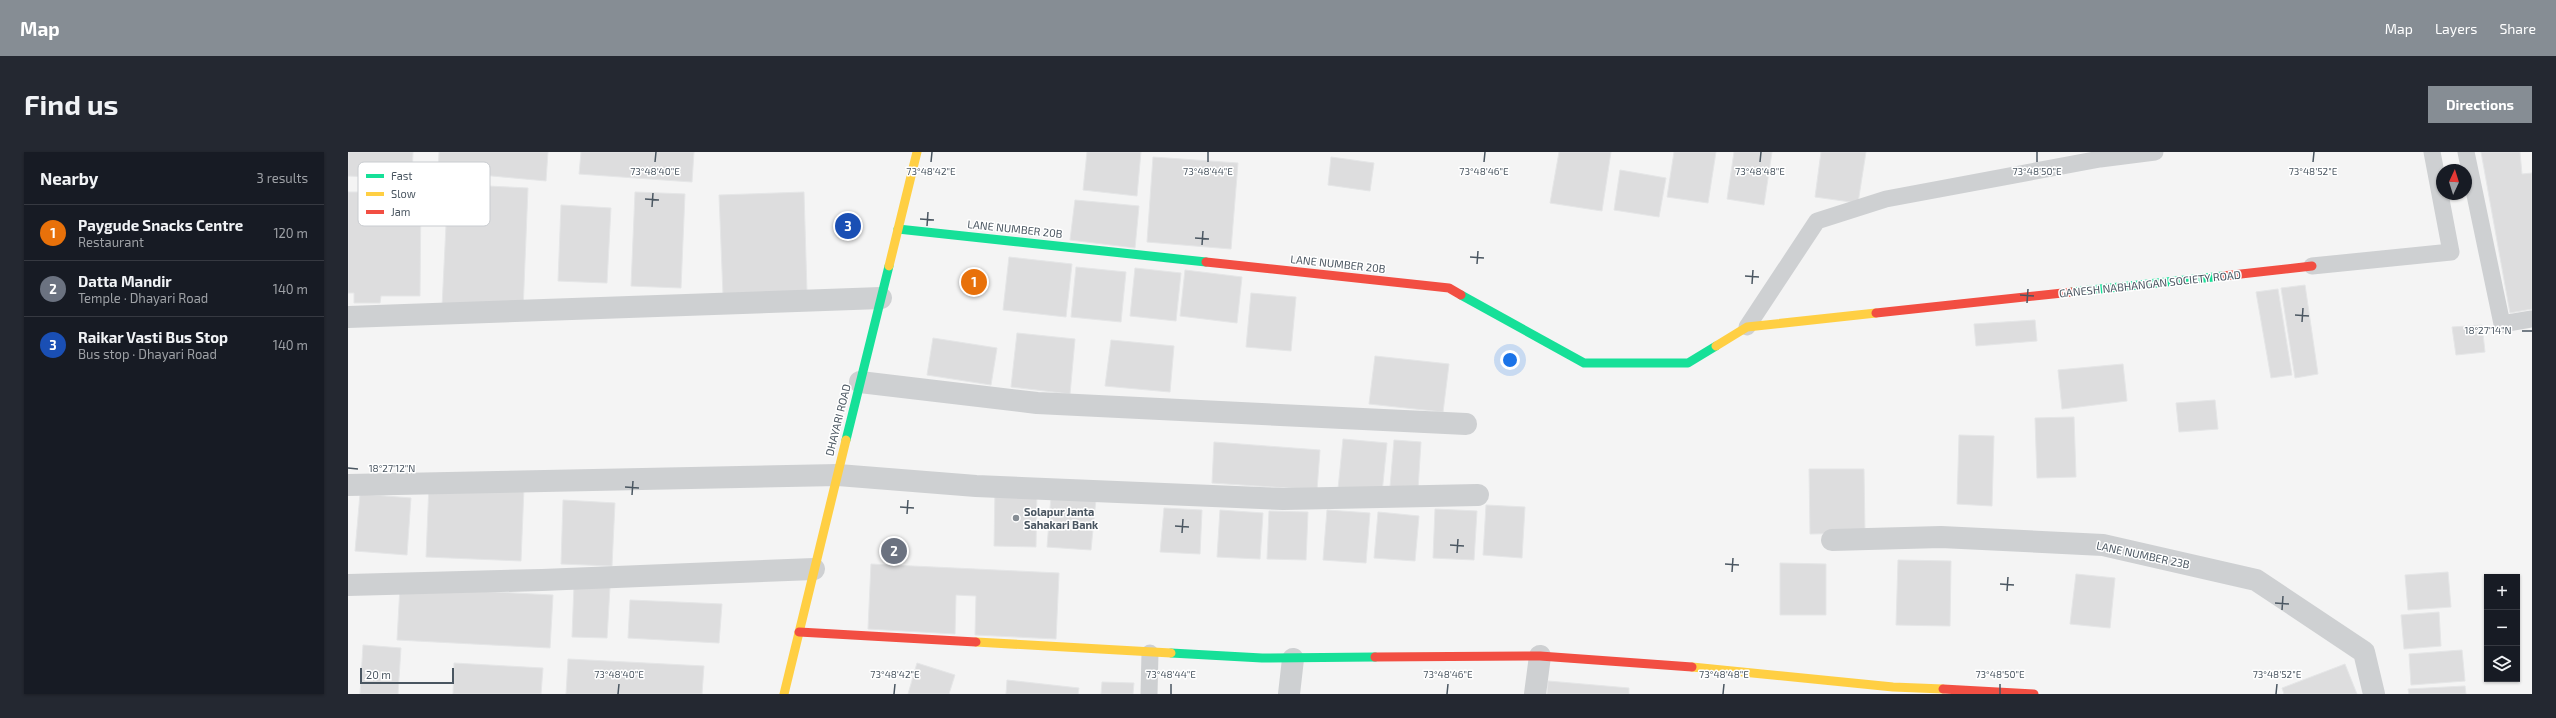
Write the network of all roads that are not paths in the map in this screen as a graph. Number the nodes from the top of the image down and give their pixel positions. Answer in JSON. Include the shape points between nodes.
{"nodes":[{"id":1,"x":916,"y":152,"type":"edge"},
{"id":2,"x":2155,"y":152,"type":"edge"},
{"id":3,"x":2432,"y":152,"type":"edge"},
{"id":4,"x":2466,"y":152,"type":"edge"},
{"id":5,"x":898,"y":229,"type":"junction"},
{"id":6,"x":2312,"y":266,"type":"joint"},
{"id":7,"x":881,"y":298,"type":"junction"},
{"id":8,"x":348,"y":317,"type":"edge"},
{"id":9,"x":2532,"y":319,"type":"edge"},
{"id":10,"x":1747,"y":327,"type":"junction"},
{"id":11,"x":860,"y":382,"type":"junction"},
{"id":12,"x":1466,"y":424,"type":"dead end"},
{"id":13,"x":838,"y":475,"type":"junction"},
{"id":14,"x":348,"y":485,"type":"edge"},
{"id":15,"x":1478,"y":495,"type":"dead end"},
{"id":16,"x":1832,"y":540,"type":"dead end"},
{"id":17,"x":814,"y":569,"type":"junction"},
{"id":18,"x":348,"y":585,"type":"edge"},
{"id":19,"x":799,"y":632,"type":"junction"},
{"id":20,"x":1150,"y":653,"type":"junction"},
{"id":21,"x":1540,"y":656,"type":"junction"},
{"id":22,"x":1293,"y":659,"type":"junction"},
{"id":23,"x":1893,"y":691,"type":"edge"},
{"id":24,"x":784,"y":694,"type":"edge"},
{"id":25,"x":1149,"y":694,"type":"edge"},
{"id":26,"x":1289,"y":694,"type":"edge"},
{"id":27,"x":1535,"y":694,"type":"edge"},
{"id":28,"x":2034,"y":694,"type":"edge"},
{"id":29,"x":2374,"y":694,"type":"edge"}],
"edges":[{"from":1,"to":5,"type":"street","name":"DHAYARI ROAD"},
{"from":2,"to":10,"type":"lane","via":[[2100,159],[1886,200],[1817,221]]},
{"from":3,"to":6,"type":"lane","name":"GANESH NABHANGAN SOCIETY ROAD","via":[[2451,252]]},
{"from":4,"to":9,"type":"lane","via":[[2502,324]]},
{"from":5,"to":7,"type":"street","name":"DHAYARI ROAD"},
{"from":5,"to":10,"type":"street","name":"LANE NUMBER 20B","via":[[1448,288],[1584,363],[1688,363]]},
{"from":6,"to":10,"type":"street","name":"GANESH NABHANGAN SOCIETY ROAD"},
{"from":7,"to":8,"type":"street"},
{"from":7,"to":11,"type":"street","name":"DHAYARI ROAD"},
{"from":11,"to":12,"type":"street","via":[[1036,403]]},
{"from":11,"to":13,"type":"street","name":"DHAYARI ROAD"},
{"from":13,"to":14,"type":"street"},
{"from":13,"to":15,"type":"street","via":[[976,486],[1282,499]]},
{"from":13,"to":17,"type":"street","name":"DHAYARI ROAD"},
{"from":16,"to":29,"type":"street","name":"LANE NUMBER 23B","via":[[1941,537],[2103,545],[2256,580],[2364,652]]},
{"from":17,"to":18,"type":"street"},
{"from":17,"to":19,"type":"street","name":"DHAYARI ROAD"},
{"from":19,"to":20,"type":"street"},
{"from":19,"to":24,"type":"street","name":"DHAYARI ROAD"},
{"from":20,"to":22,"type":"street"},
{"from":20,"to":25,"type":"lane"},
{"from":21,"to":22,"type":"street"},
{"from":21,"to":23,"type":"street","via":[[1739,671]]},
{"from":21,"to":27,"type":"street"},
{"from":22,"to":26,"type":"street"},
{"from":23,"to":28,"type":"street"}]}
